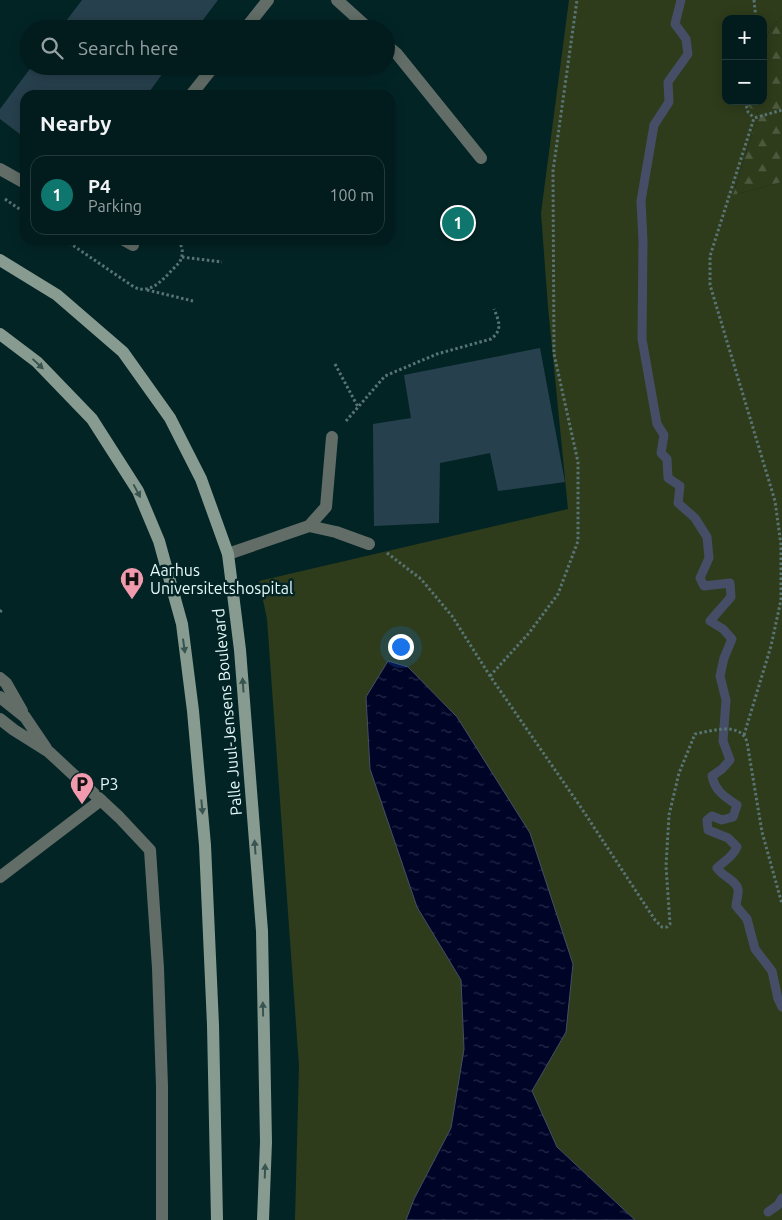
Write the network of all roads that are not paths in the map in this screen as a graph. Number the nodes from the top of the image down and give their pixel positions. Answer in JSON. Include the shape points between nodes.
{"nodes":[{"id":1,"x":268,"y":0,"type":"edge"},
{"id":2,"x":337,"y":0,"type":"edge"},
{"id":3,"x":252,"y":20,"type":"edge"},
{"id":4,"x":359,"y":20,"type":"edge"},
{"id":5,"x":395,"y":52,"type":"edge"},
{"id":6,"x":207,"y":75,"type":"edge"},
{"id":7,"x":195,"y":90,"type":"edge"},
{"id":8,"x":481,"y":158,"type":"dead end"},
{"id":9,"x":0,"y":169,"type":"edge"},
{"id":10,"x":20,"y":180,"type":"edge"},
{"id":11,"x":0,"y":260,"type":"edge"},
{"id":12,"x":0,"y":334,"type":"edge"},
{"id":13,"x":332,"y":437,"type":"road end"},
{"id":14,"x":308,"y":526,"type":"junction"},
{"id":15,"x":369,"y":544,"type":"road end"},
{"id":16,"x":228,"y":554,"type":"junction"},
{"id":17,"x":0,"y":678,"type":"edge"},
{"id":18,"x":0,"y":697,"type":"edge"},
{"id":19,"x":25,"y":717,"type":"junction"},
{"id":20,"x":0,"y":719,"type":"edge"},
{"id":21,"x":0,"y":725,"type":"edge"},
{"id":22,"x":14,"y":730,"type":"junction"},
{"id":23,"x":49,"y":752,"type":"junction"},
{"id":24,"x":101,"y":800,"type":"junction"},
{"id":25,"x":0,"y":877,"type":"edge"},
{"id":26,"x":162,"y":1220,"type":"edge"},
{"id":27,"x":217,"y":1220,"type":"edge"},
{"id":28,"x":263,"y":1220,"type":"edge"}],
"edges":[{"from":1,"to":3,"type":"lane"},
{"from":2,"to":4,"type":"lane"},
{"from":5,"to":8,"type":"lane"},
{"from":6,"to":7,"type":"lane"},
{"from":9,"to":10,"type":"lane"},
{"from":11,"to":16,"type":"street","name":"Palle Juul-Jensens Boulevard","via":[[58,295],[123,352],[170,418],[201,478]]},
{"from":12,"to":27,"type":"street","name":"Palle Juul-Jensens Boulevard","one_way":true,"via":[[37,362],[92,419],[138,491],[159,541],[182,624],[205,845]]},
{"from":13,"to":14,"type":"lane","via":[[326,508]]},
{"from":14,"to":15,"type":"lane"},
{"from":14,"to":16,"type":"lane"},
{"from":28,"to":16,"type":"street","name":"Palle Juul-Jensens Boulevard","one_way":true,"via":[[266,1142],[262,931],[240,650]]},
{"from":17,"to":19,"type":"lane"},
{"from":18,"to":19,"type":"lane"},
{"from":19,"to":23,"type":"lane"},
{"from":20,"to":22,"type":"lane"},
{"from":21,"to":22,"type":"lane"},
{"from":22,"to":23,"type":"lane"},
{"from":23,"to":24,"type":"lane"},
{"from":24,"to":25,"type":"lane"},
{"from":24,"to":26,"type":"lane","via":[[150,850],[162,1086]]}]}
